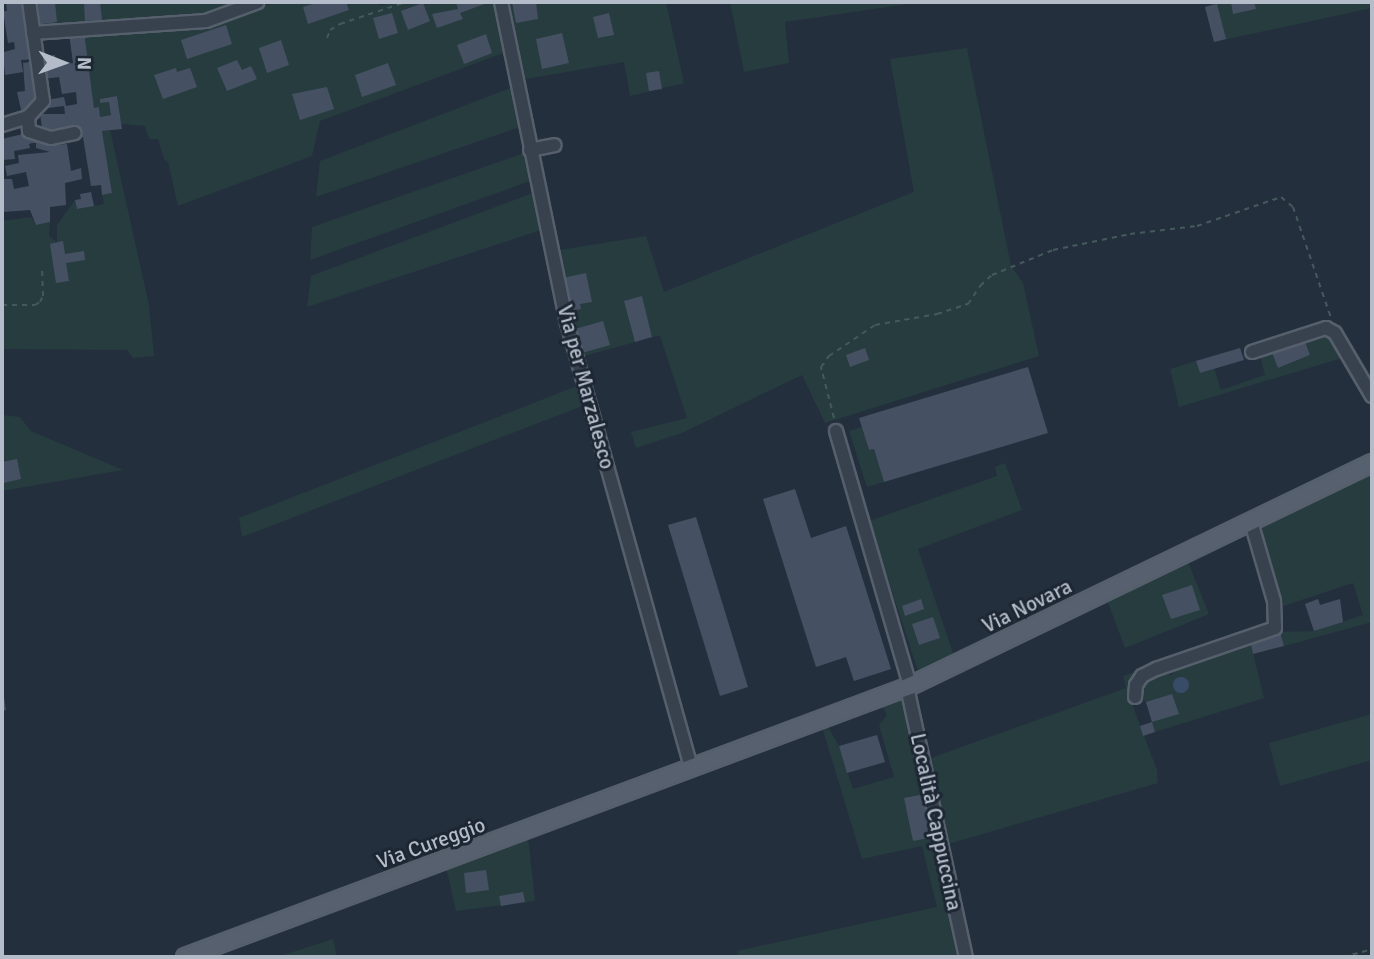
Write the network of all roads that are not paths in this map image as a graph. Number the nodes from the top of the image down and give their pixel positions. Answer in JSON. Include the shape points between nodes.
{"nodes":[{"id":1,"x":29,"y":2,"type":"edge"},
{"id":2,"x":258,"y":2,"type":"edge"},
{"id":3,"x":501,"y":2,"type":"edge"},
{"id":4,"x":33,"y":33,"type":"junction"},
{"id":5,"x":28,"y":117,"type":"junction"},
{"id":6,"x":2,"y":125,"type":"edge"},
{"id":7,"x":75,"y":134,"type":"dead end"},
{"id":8,"x":555,"y":145,"type":"dead end"},
{"id":9,"x":530,"y":150,"type":"junction"},
{"id":10,"x":1252,"y":352,"type":"dead end"},
{"id":11,"x":1372,"y":396,"type":"edge"},
{"id":12,"x":836,"y":431,"type":"road end"},
{"id":13,"x":1372,"y":464,"type":"edge"},
{"id":14,"x":1251,"y":522,"type":"junction"},
{"id":15,"x":909,"y":686,"type":"junction"},
{"id":16,"x":1135,"y":697,"type":"dead end"},
{"id":17,"x":691,"y":768,"type":"junction"},
{"id":18,"x":185,"y":957,"type":"edge"},
{"id":19,"x":966,"y":957,"type":"edge"}],
"edges":[{"from":1,"to":4,"type":"street"},
{"from":2,"to":4,"type":"street","via":[[206,22]]},
{"from":3,"to":9,"type":"street","name":"Via per Marzalesco"},
{"from":4,"to":5,"type":"street","via":[[43,94],[40,107]]},
{"from":5,"to":6,"type":"street"},
{"from":5,"to":7,"type":"street","via":[[29,131],[51,138]]},
{"from":8,"to":9,"type":"street"},
{"from":9,"to":17,"type":"street","name":"Via per Marzalesco","via":[[567,323]]},
{"from":10,"to":11,"type":"street","via":[[1326,328],[1335,333]]},
{"from":12,"to":15,"type":"street","name":"Località Cappuccina"},
{"from":13,"to":14,"type":"main road","name":"Via Novara"},
{"from":14,"to":15,"type":"main road","name":"Via Novara"},
{"from":14,"to":16,"type":"street","via":[[1274,601],[1275,628],[1156,669],[1136,685]]},
{"from":15,"to":17,"type":"main road","name":"Via Novara"},
{"from":15,"to":19,"type":"street","name":"Località Cappuccina"},
{"from":17,"to":18,"type":"main road","name":"Via Cureggio"}]}
